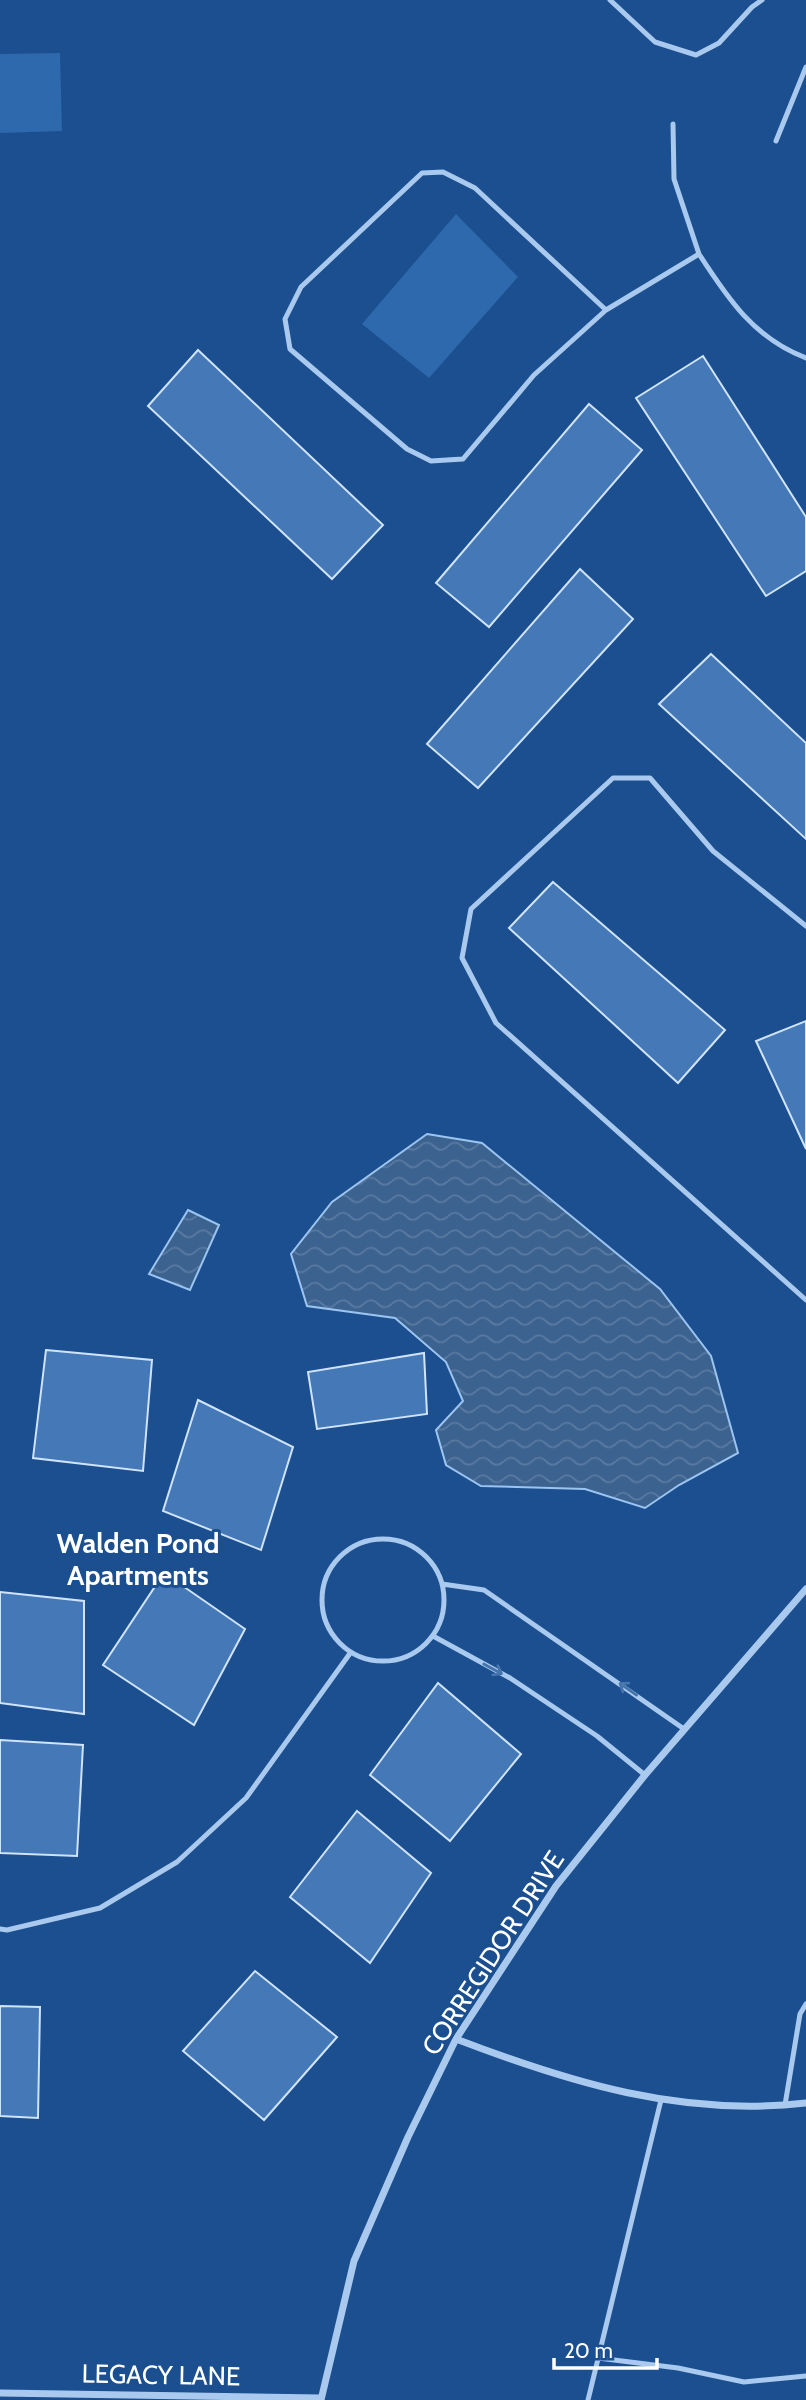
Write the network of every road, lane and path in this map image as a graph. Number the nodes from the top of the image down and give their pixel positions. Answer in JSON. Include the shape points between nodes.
{"nodes":[{"id":1,"x":610,"y":0,"type":"edge"},
{"id":2,"x":762,"y":0,"type":"edge"},
{"id":3,"x":806,"y":66,"type":"edge"},
{"id":4,"x":673,"y":124,"type":"dead end"},
{"id":5,"x":776,"y":141,"type":"dead end"},
{"id":6,"x":699,"y":254,"type":"junction"},
{"id":7,"x":606,"y":310,"type":"junction"},
{"id":8,"x":806,"y":358,"type":"edge"},
{"id":9,"x":806,"y":926,"type":"edge"},
{"id":10,"x":806,"y":1300,"type":"edge"},
{"id":11,"x":442,"y":1584,"type":"junction"},
{"id":12,"x":806,"y":1589,"type":"edge"},
{"id":13,"x":433,"y":1636,"type":"junction"},
{"id":14,"x":351,"y":1652,"type":"junction"},
{"id":15,"x":684,"y":1728,"type":"junction"},
{"id":16,"x":645,"y":1775,"type":"junction"},
{"id":17,"x":0,"y":1929,"type":"edge"},
{"id":18,"x":806,"y":2004,"type":"edge"},
{"id":19,"x":456,"y":2039,"type":"junction"},
{"id":20,"x":662,"y":2100,"type":"junction"},
{"id":21,"x":806,"y":2103,"type":"edge"},
{"id":22,"x":785,"y":2105,"type":"junction"},
{"id":23,"x":598,"y":2358,"type":"junction"},
{"id":24,"x":806,"y":2376,"type":"edge"},
{"id":25,"x":0,"y":2393,"type":"edge"},
{"id":26,"x":321,"y":2399,"type":"edge"},
{"id":27,"x":588,"y":2400,"type":"edge"}],
"edges":[{"from":1,"to":2,"type":"lane","via":[[655,42],[696,55],[719,43]]},
{"from":3,"to":5,"type":"lane"},
{"from":4,"to":6,"type":"lane","via":[[674,179]]},
{"from":6,"to":7,"type":"lane"},
{"from":6,"to":8,"type":"lane","via":[[751,325]]},
{"from":7,"to":7,"type":"lane","via":[[534,375],[463,459],[431,461],[407,449],[290,349],[285,319],[301,287],[422,173],[443,172],[475,188]]},
{"from":9,"to":10,"type":"lane","via":[[713,851],[650,779],[613,778],[471,909],[462,958],[496,1023]]},
{"from":11,"to":13,"type":"lane","via":[[444,1612]]},
{"from":11,"to":14,"type":"lane","via":[[433,1563],[414,1546],[389,1538],[363,1541],[341,1555],[327,1575],[322,1601],[327,1626]]},
{"from":15,"to":11,"type":"lane","one_way":true,"via":[[484,1590]]},
{"from":12,"to":15,"type":"street","name":"CORREGIDOR DRIVE"},
{"from":13,"to":14,"type":"lane","via":[[415,1653],[390,1661],[365,1659]]},
{"from":13,"to":16,"type":"lane","one_way":true,"via":[[510,1678]]},
{"from":14,"to":17,"type":"lane","via":[[246,1798],[177,1862],[100,1908]]},
{"from":15,"to":16,"type":"street","name":"CORREGIDOR DRIVE"},
{"from":16,"to":19,"type":"street","name":"CORREGIDOR DRIVE","via":[[556,1886]]},
{"from":18,"to":22,"type":"lane","via":[[800,2014]]},
{"from":19,"to":20,"type":"street","via":[[545,2072]]},
{"from":19,"to":26,"type":"street","name":"CORREGIDOR DRIVE","via":[[354,2261]]},
{"from":20,"to":22,"type":"street","via":[[723,2106]]},
{"from":20,"to":23,"type":"lane"},
{"from":21,"to":22,"type":"street"},
{"from":23,"to":24,"type":"lane","via":[[744,2382]]},
{"from":23,"to":27,"type":"lane"},
{"from":25,"to":26,"type":"street","name":"LEGACY LANE"}]}
